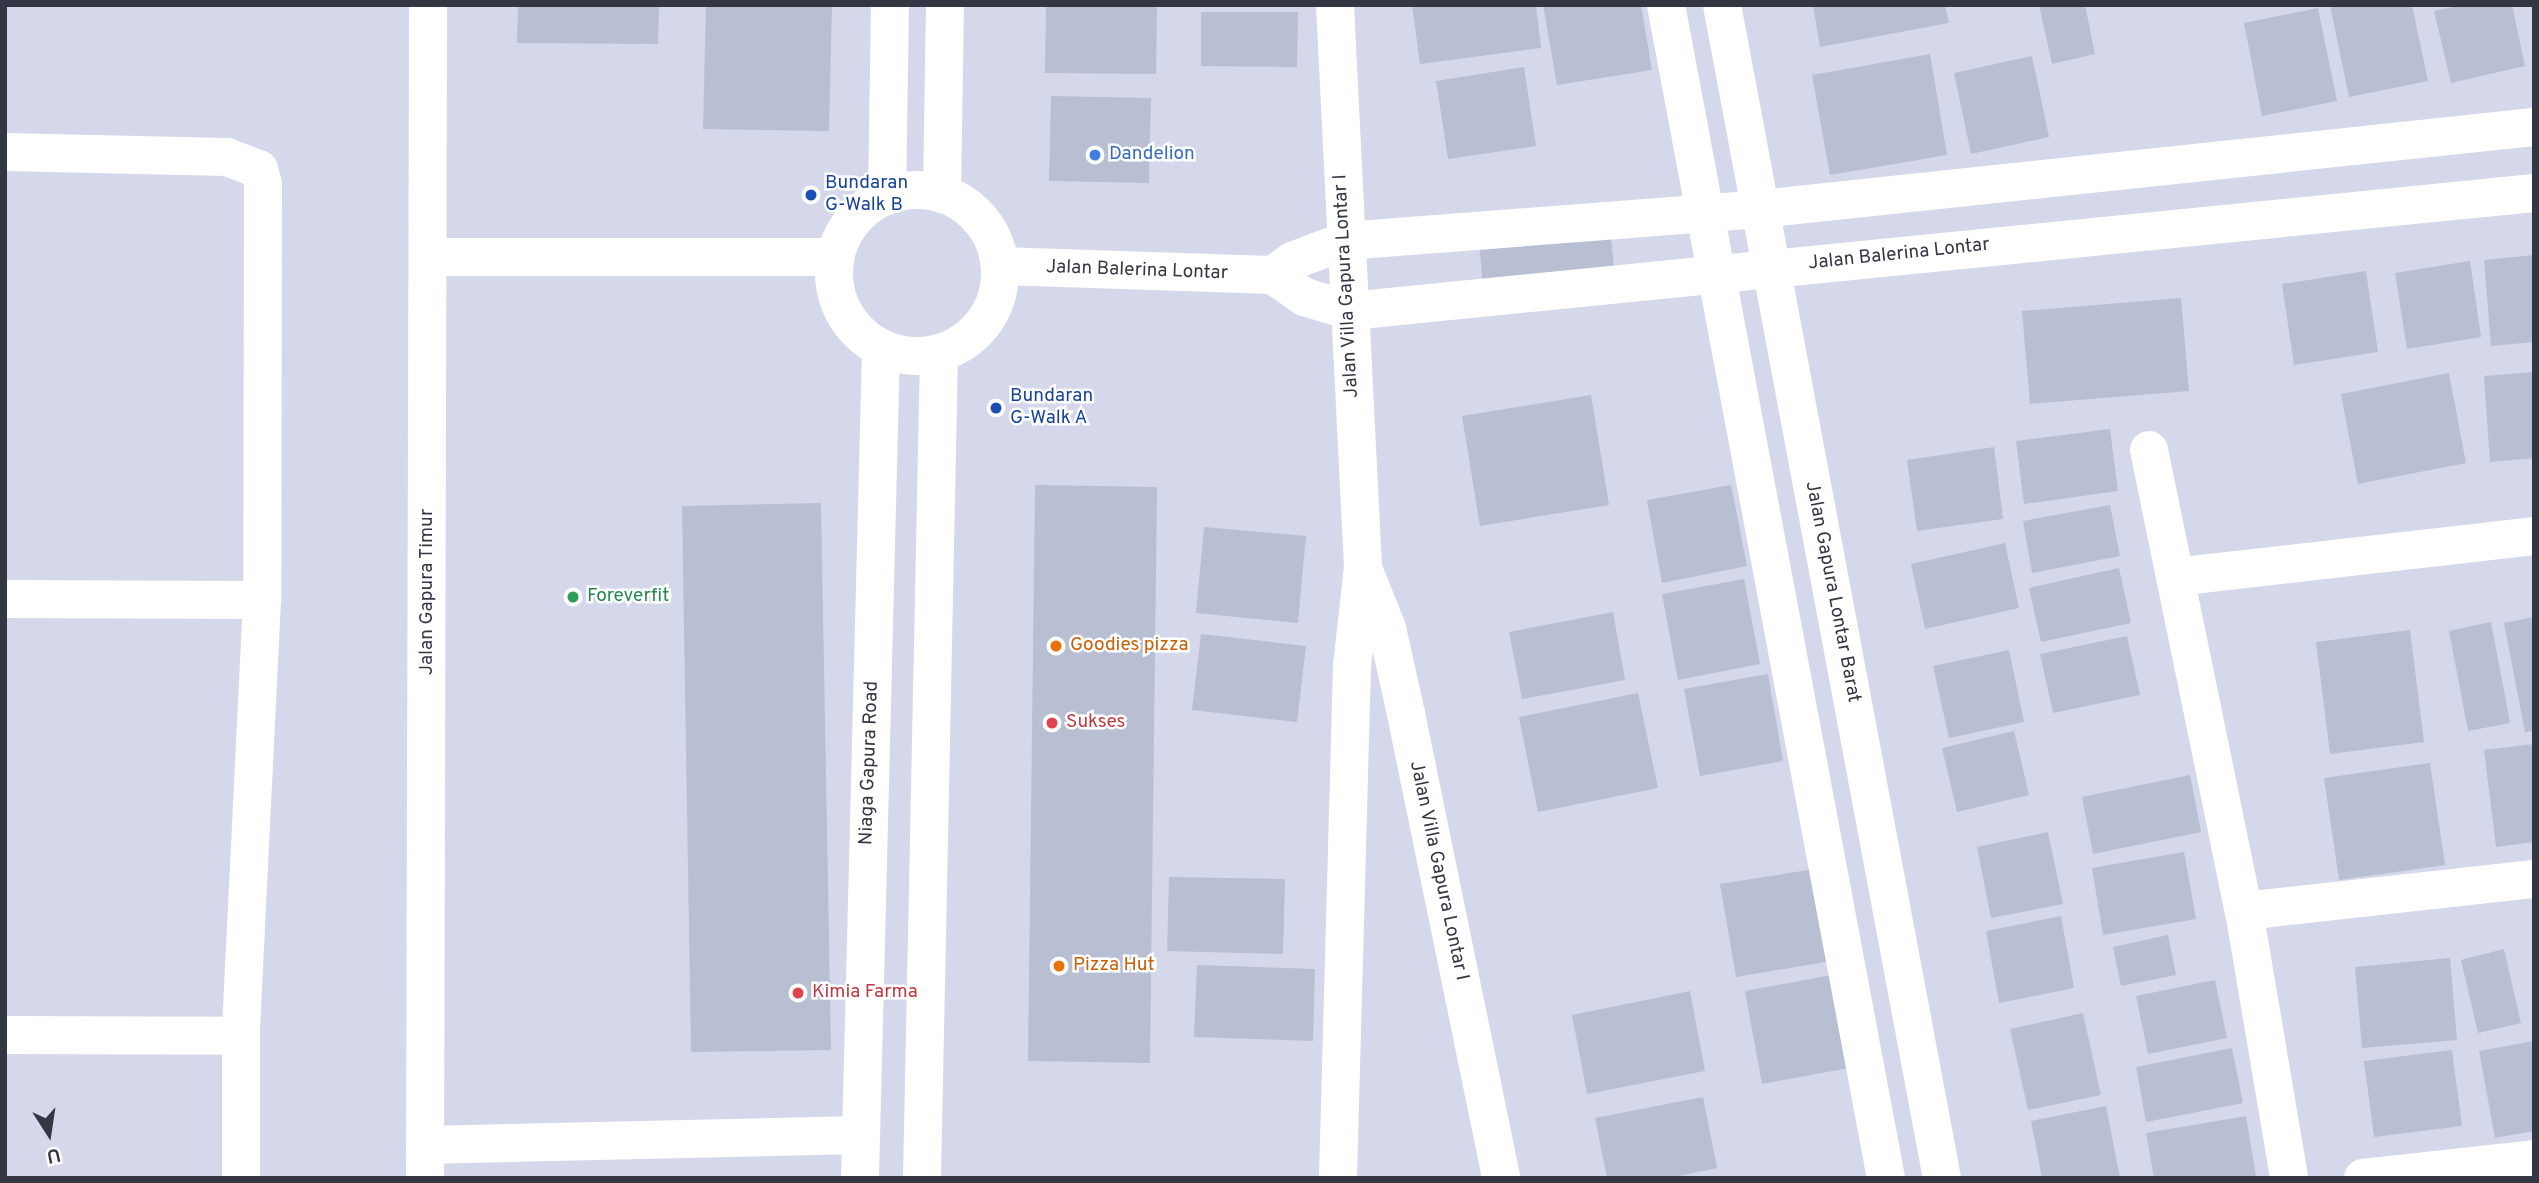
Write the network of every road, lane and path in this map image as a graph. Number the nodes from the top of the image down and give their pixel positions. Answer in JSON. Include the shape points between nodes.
{"nodes":[{"id":1,"x":428,"y":5,"type":"edge"},
{"id":2,"x":890,"y":5,"type":"edge"},
{"id":3,"x":945,"y":5,"type":"edge"},
{"id":4,"x":1335,"y":5,"type":"edge"},
{"id":5,"x":1666,"y":5,"type":"edge"},
{"id":6,"x":1722,"y":5,"type":"edge"},
{"id":7,"x":2534,"y":127,"type":"edge"},
{"id":8,"x":5,"y":152,"type":"edge"},
{"id":9,"x":2534,"y":193,"type":"edge"},
{"id":10,"x":942,"y":194,"type":"junction"},
{"id":11,"x":887,"y":195,"type":"junction"},
{"id":12,"x":1759,"y":209,"type":"junction"},
{"id":13,"x":1706,"y":212,"type":"junction"},
{"id":14,"x":1345,"y":241,"type":"junction"},
{"id":15,"x":429,"y":257,"type":"junction"},
{"id":16,"x":835,"y":257,"type":"junction"},
{"id":17,"x":1000,"y":266,"type":"junction"},
{"id":18,"x":1770,"y":267,"type":"junction"},
{"id":19,"x":1718,"y":273,"type":"junction"},
{"id":20,"x":1273,"y":275,"type":"junction"},
{"id":21,"x":1350,"y":311,"type":"junction"},
{"id":22,"x":881,"y":349,"type":"junction"},
{"id":23,"x":939,"y":354,"type":"junction"},
{"id":24,"x":2149,"y":450,"type":"dead end"},
{"id":25,"x":2534,"y":536,"type":"edge"},
{"id":26,"x":1363,"y":567,"type":"junction"},
{"id":27,"x":2175,"y":577,"type":"junction"},
{"id":28,"x":5,"y":599,"type":"edge"},
{"id":29,"x":262,"y":600,"type":"junction"},
{"id":30,"x":2534,"y":879,"type":"edge"},
{"id":31,"x":2244,"y":911,"type":"junction"},
{"id":32,"x":5,"y":1035,"type":"edge"},
{"id":33,"x":242,"y":1036,"type":"junction"},
{"id":34,"x":860,"y":1135,"type":"junction"},
{"id":35,"x":2534,"y":1159,"type":"edge"},
{"id":36,"x":425,"y":1161,"type":"edge"},
{"id":37,"x":241,"y":1178,"type":"edge"},
{"id":38,"x":860,"y":1178,"type":"edge"},
{"id":39,"x":922,"y":1178,"type":"edge"},
{"id":40,"x":1338,"y":1178,"type":"edge"},
{"id":41,"x":1501,"y":1178,"type":"edge"},
{"id":42,"x":1886,"y":1178,"type":"edge"},
{"id":43,"x":1942,"y":1178,"type":"edge"},
{"id":44,"x":2289,"y":1178,"type":"edge"},
{"id":45,"x":2363,"y":1178,"type":"edge"}],
"edges":[{"from":1,"to":15,"type":"street","name":"Jalan Gapura Timur"},
{"from":2,"to":11,"type":"street"},
{"from":3,"to":10,"type":"street"},
{"from":4,"to":14,"type":"street","name":"Jalan Villa Gapura Lontar I"},
{"from":5,"to":13,"type":"street"},
{"from":6,"to":12,"type":"street","name":"Jalan Gapura Lontar Barat"},
{"from":7,"to":12,"type":"street"},
{"from":8,"to":29,"type":"street","via":[[188,153],[227,157],[259,169],[265,321]]},
{"from":9,"to":18,"type":"street","name":"Jalan Balerina Lontar"},
{"from":10,"to":11,"type":"street","via":[[915,190]]},
{"from":10,"to":17,"type":"street","via":[[982,221],[995,242]]},
{"from":11,"to":16,"type":"street","via":[[864,210],[845,231]]},
{"from":12,"to":13,"type":"street"},
{"from":12,"to":18,"type":"street","name":"Jalan Gapura Lontar Barat"},
{"from":13,"to":14,"type":"street"},
{"from":13,"to":19,"type":"street"},
{"from":14,"to":20,"type":"street","via":[[1292,261]]},
{"from":14,"to":21,"type":"street","name":"Jalan Villa Gapura Lontar I"},
{"from":15,"to":16,"type":"street"},
{"from":15,"to":36,"type":"street","name":"Jalan Gapura Timur"},
{"from":16,"to":22,"type":"street","via":[[834,284],[842,311],[858,332]]},
{"from":17,"to":20,"type":"street","name":"Jalan Balerina Lontar"},
{"from":17,"to":23,"type":"street","via":[[998,295],[986,321],[965,341]]},
{"from":18,"to":19,"type":"street","name":"Jalan Balerina Lontar"},
{"from":18,"to":43,"type":"street","name":"Jalan Gapura Lontar Barat"},
{"from":19,"to":21,"type":"street","name":"Jalan Balerina Lontar"},
{"from":19,"to":42,"type":"street"},
{"from":20,"to":21,"type":"street","name":"Jalan Balerina Lontar","via":[[1305,297]]},
{"from":21,"to":26,"type":"street","name":"Jalan Villa Gapura Lontar I"},
{"from":22,"to":23,"type":"street","via":[[909,356]]},
{"from":22,"to":34,"type":"street","name":"Niaga Gapura Road"},
{"from":23,"to":39,"type":"street"},
{"from":24,"to":27,"type":"street"},
{"from":25,"to":27,"type":"street"},
{"from":26,"to":40,"type":"street","name":"Jalan Villa Gapura Lontar I","via":[[1352,666]]},
{"from":26,"to":41,"type":"street","name":"Jalan Villa Gapura Lontar I","via":[[1387,628],[1404,702]]},
{"from":27,"to":31,"type":"street"},
{"from":28,"to":29,"type":"street"},
{"from":29,"to":33,"type":"street"},
{"from":30,"to":31,"type":"street"},
{"from":31,"to":44,"type":"street"},
{"from":32,"to":33,"type":"street"},
{"from":33,"to":37,"type":"street"},
{"from":34,"to":36,"type":"street"},
{"from":34,"to":38,"type":"street","name":"Niaga Gapura Road"},
{"from":35,"to":45,"type":"street"}]}
